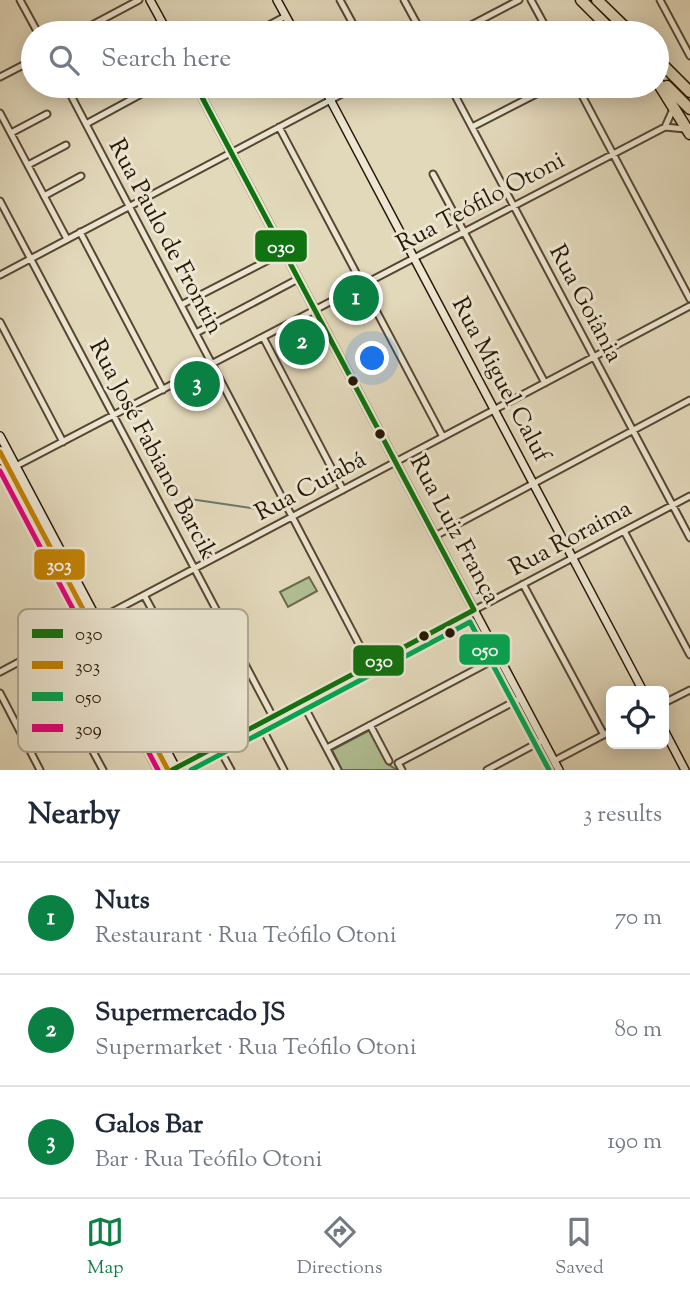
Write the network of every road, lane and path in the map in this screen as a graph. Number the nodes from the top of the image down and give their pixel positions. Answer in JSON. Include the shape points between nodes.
{"nodes":[{"id":1,"x":20,"y":0,"type":"edge"},
{"id":2,"x":139,"y":0,"type":"edge"},
{"id":3,"x":150,"y":0,"type":"edge"},
{"id":4,"x":277,"y":0,"type":"edge"},
{"id":5,"x":341,"y":0,"type":"edge"},
{"id":6,"x":404,"y":0,"type":"edge"},
{"id":7,"x":519,"y":0,"type":"edge"},
{"id":8,"x":531,"y":0,"type":"edge"},
{"id":9,"x":581,"y":0,"type":"edge"},
{"id":10,"x":597,"y":0,"type":"edge"},
{"id":11,"x":660,"y":0,"type":"edge"},
{"id":12,"x":286,"y":16,"type":"junction"},
{"id":13,"x":31,"y":21,"type":"edge"},
{"id":14,"x":100,"y":21,"type":"edge"},
{"id":15,"x":161,"y":21,"type":"edge"},
{"id":16,"x":277,"y":21,"type":"edge"},
{"id":17,"x":289,"y":21,"type":"edge"},
{"id":18,"x":352,"y":21,"type":"edge"},
{"id":19,"x":415,"y":21,"type":"edge"},
{"id":20,"x":479,"y":21,"type":"edge"},
{"id":21,"x":542,"y":21,"type":"edge"},
{"id":22,"x":602,"y":21,"type":"edge"},
{"id":23,"x":619,"y":21,"type":"edge"},
{"id":24,"x":690,"y":57,"type":"edge"},
{"id":25,"x":21,"y":66,"type":"edge"},
{"id":26,"x":669,"y":71,"type":"edge"},
{"id":27,"x":0,"y":77,"type":"edge"},
{"id":28,"x":669,"y":89,"type":"edge"},
{"id":29,"x":690,"y":92,"type":"edge"},
{"id":30,"x":669,"y":97,"type":"edge"},
{"id":31,"x":72,"y":98,"type":"edge"},
{"id":32,"x":134,"y":98,"type":"edge"},
{"id":33,"x":202,"y":98,"type":"edge"},
{"id":34,"x":334,"y":98,"type":"edge"},
{"id":35,"x":456,"y":98,"type":"edge"},
{"id":36,"x":529,"y":98,"type":"edge"},
{"id":37,"x":583,"y":98,"type":"edge"},
{"id":38,"x":330,"y":100,"type":"junction"},
{"id":39,"x":674,"y":105,"type":"junction"},
{"id":40,"x":690,"y":109,"type":"edge"},
{"id":41,"x":0,"y":113,"type":"edge"},
{"id":42,"x":47,"y":114,"type":"dead end"},
{"id":43,"x":86,"y":124,"type":"junction"},
{"id":44,"x":279,"y":127,"type":"junction"},
{"id":45,"x":472,"y":127,"type":"junction"},
{"id":46,"x":665,"y":127,"type":"junction"},
{"id":47,"x":688,"y":131,"type":"edge"},
{"id":48,"x":11,"y":133,"type":"junction"},
{"id":49,"x":66,"y":145,"type":"dead end"},
{"id":50,"x":231,"y":152,"type":"junction"},
{"id":51,"x":613,"y":154,"type":"junction"},
{"id":52,"x":28,"y":165,"type":"junction"},
{"id":53,"x":433,"y":174,"type":"dead end"},
{"id":54,"x":81,"y":176,"type":"dead end"},
{"id":55,"x":44,"y":196,"type":"junction"},
{"id":56,"x":0,"y":201,"type":"edge"},
{"id":57,"x":129,"y":206,"type":"junction"},
{"id":58,"x":513,"y":206,"type":"junction"},
{"id":59,"x":80,"y":232,"type":"junction"},
{"id":60,"x":464,"y":232,"type":"junction"},
{"id":61,"x":67,"y":239,"type":"junction"},
{"id":62,"x":284,"y":252,"type":"junction"},
{"id":63,"x":31,"y":258,"type":"junction"},
{"id":64,"x":414,"y":258,"type":"junction"},
{"id":65,"x":0,"y":275,"type":"edge"},
{"id":66,"x":298,"y":279,"type":"junction"},
{"id":67,"x":363,"y":285,"type":"junction"},
{"id":68,"x":690,"y":299,"type":"edge"},
{"id":69,"x":181,"y":305,"type":"junction"},
{"id":70,"x":690,"y":306,"type":"edge"},
{"id":71,"x":315,"y":310,"type":"junction"},
{"id":72,"x":0,"y":322,"type":"edge"},
{"id":73,"x":195,"y":333,"type":"junction"},
{"id":74,"x":263,"y":337,"type":"junction"},
{"id":75,"x":594,"y":357,"type":"junction"},
{"id":76,"x":212,"y":364,"type":"junction"},
{"id":77,"x":545,"y":383,"type":"junction"},
{"id":78,"x":163,"y":390,"type":"junction"},
{"id":79,"x":690,"y":400,"type":"edge"},
{"id":80,"x":494,"y":410,"type":"junction"},
{"id":81,"x":114,"y":415,"type":"junction"},
{"id":82,"x":633,"y":430,"type":"junction"},
{"id":83,"x":0,"y":436,"type":"edge"},
{"id":84,"x":443,"y":437,"type":"junction"},
{"id":85,"x":63,"y":442,"type":"junction"},
{"id":86,"x":396,"y":462,"type":"junction"},
{"id":87,"x":16,"y":466,"type":"junction"},
{"id":88,"x":1,"y":472,"type":"edge"},
{"id":89,"x":533,"y":484,"type":"junction"},
{"id":90,"x":343,"y":490,"type":"junction"},
{"id":91,"x":690,"y":496,"type":"edge"},
{"id":92,"x":673,"y":505,"type":"junction"},
{"id":93,"x":292,"y":517,"type":"junction"},
{"id":94,"x":624,"y":531,"type":"junction"},
{"id":95,"x":435,"y":536,"type":"junction"},
{"id":96,"x":690,"y":538,"type":"edge"},
{"id":97,"x":573,"y":558,"type":"junction"},
{"id":98,"x":195,"y":569,"type":"junction"},
{"id":99,"x":523,"y":584,"type":"junction"},
{"id":100,"x":144,"y":595,"type":"junction"},
{"id":101,"x":73,"y":609,"type":"edge"},
{"id":102,"x":91,"y":609,"type":"edge"},
{"id":103,"x":118,"y":609,"type":"edge"},
{"id":104,"x":152,"y":609,"type":"edge"},
{"id":105,"x":216,"y":609,"type":"edge"},
{"id":106,"x":474,"y":610,"type":"junction"},
{"id":107,"x":690,"y":655,"type":"edge"},
{"id":108,"x":499,"y":657,"type":"junction"},
{"id":109,"x":18,"y":662,"type":"edge"},
{"id":110,"x":370,"y":665,"type":"junction"},
{"id":111,"x":248,"y":670,"type":"edge"},
{"id":112,"x":0,"y":672,"type":"edge"},
{"id":113,"x":640,"y":686,"type":"edge"},
{"id":114,"x":690,"y":690,"type":"edge"},
{"id":115,"x":0,"y":693,"type":"edge"},
{"id":116,"x":521,"y":698,"type":"junction"},
{"id":117,"x":669,"y":701,"type":"edge"},
{"id":118,"x":302,"y":702,"type":"junction"},
{"id":119,"x":273,"y":717,"type":"junction"},
{"id":120,"x":260,"y":724,"type":"junction"},
{"id":121,"x":370,"y":725,"type":"junction"},
{"id":122,"x":18,"y":728,"type":"edge"},
{"id":123,"x":248,"y":730,"type":"edge"},
{"id":124,"x":604,"y":735,"type":"joint"},
{"id":125,"x":543,"y":740,"type":"junction"},
{"id":126,"x":669,"y":740,"type":"edge"},
{"id":127,"x":327,"y":748,"type":"junction"},
{"id":128,"x":31,"y":752,"type":"edge"},
{"id":129,"x":93,"y":752,"type":"edge"},
{"id":130,"x":148,"y":752,"type":"edge"},
{"id":131,"x":166,"y":752,"type":"edge"},
{"id":132,"x":207,"y":752,"type":"edge"},
{"id":133,"x":221,"y":752,"type":"edge"},
{"id":134,"x":389,"y":761,"type":"dead end"},
{"id":135,"x":554,"y":761,"type":"junction"},
{"id":136,"x":175,"y":769,"type":"edge"},
{"id":137,"x":40,"y":770,"type":"edge"},
{"id":138,"x":103,"y":770,"type":"edge"},
{"id":139,"x":158,"y":770,"type":"edge"},
{"id":140,"x":231,"y":770,"type":"edge"},
{"id":141,"x":284,"y":770,"type":"edge"},
{"id":142,"x":338,"y":770,"type":"edge"},
{"id":143,"x":402,"y":770,"type":"edge"},
{"id":144,"x":487,"y":770,"type":"edge"},
{"id":145,"x":559,"y":770,"type":"edge"},
{"id":146,"x":685,"y":770,"type":"edge"}],
"edges":[{"from":1,"to":13,"type":"street"},
{"from":2,"to":14,"type":"street"},
{"from":3,"to":15,"type":"street"},
{"from":4,"to":12,"type":"street"},
{"from":5,"to":18,"type":"street"},
{"from":6,"to":19,"type":"street"},
{"from":7,"to":20,"type":"street"},
{"from":8,"to":21,"type":"street"},
{"from":9,"to":22,"type":"highway"},
{"from":10,"to":23,"type":"highway"},
{"from":11,"to":24,"type":"street"},
{"from":12,"to":16,"type":"street"},
{"from":12,"to":17,"type":"street"},
{"from":25,"to":27,"type":"street"},
{"from":26,"to":29,"type":"highway"},
{"from":28,"to":40,"type":"highway"},
{"from":30,"to":39,"type":"highway"},
{"from":31,"to":43,"type":"street","name":"Rua Paulo de Frontin"},
{"from":32,"to":43,"type":"street"},
{"from":33,"to":50,"type":"street","name":"Rua Luiz França"},
{"from":34,"to":38,"type":"street"},
{"from":35,"to":45,"type":"street","name":"Rua Goiânia"},
{"from":36,"to":45,"type":"street"},
{"from":37,"to":51,"type":"street"},
{"from":38,"to":44,"type":"street"},
{"from":38,"to":64,"type":"street","name":"Rua Miguel Caluf"},
{"from":39,"to":46,"type":"street"},
{"from":39,"to":47,"type":"highway"},
{"from":41,"to":48,"type":"street"},
{"from":42,"to":48,"type":"street"},
{"from":43,"to":57,"type":"street","name":"Rua Paulo de Frontin"},
{"from":44,"to":50,"type":"street"},
{"from":44,"to":67,"type":"street"},
{"from":45,"to":58,"type":"street","name":"Rua Goiânia"},
{"from":46,"to":47,"type":"street"},
{"from":46,"to":51,"type":"street","name":"Rua Teófilo Otoni"},
{"from":48,"to":52,"type":"street"},
{"from":49,"to":52,"type":"street"},
{"from":50,"to":57,"type":"street"},
{"from":50,"to":62,"type":"street","name":"Rua Luiz França"},
{"from":51,"to":58,"type":"street","name":"Rua Teófilo Otoni"},
{"from":51,"to":68,"type":"street"},
{"from":52,"to":55,"type":"street"},
{"from":53,"to":60,"type":"street"},
{"from":54,"to":55,"type":"street"},
{"from":55,"to":61,"type":"street"},
{"from":56,"to":63,"type":"street","name":"Rua José Fabiano Barcik"},
{"from":57,"to":59,"type":"street"},
{"from":57,"to":69,"type":"street","name":"Rua Paulo de Frontin"},
{"from":58,"to":60,"type":"street","name":"Rua Teófilo Otoni"},
{"from":58,"to":75,"type":"street","name":"Rua Goiânia"},
{"from":59,"to":61,"type":"street"},
{"from":59,"to":78,"type":"street"},
{"from":60,"to":64,"type":"street","name":"Rua Teófilo Otoni"},
{"from":60,"to":77,"type":"street"},
{"from":61,"to":63,"type":"street"},
{"from":62,"to":66,"type":"street","name":"Rua Luiz França"},
{"from":62,"to":69,"type":"street"},
{"from":63,"to":65,"type":"street"},
{"from":63,"to":81,"type":"street","name":"Rua José Fabiano Barcik"},
{"from":64,"to":67,"type":"street","name":"Rua Teófilo Otoni"},
{"from":64,"to":80,"type":"street","name":"Rua Miguel Caluf"},
{"from":66,"to":71,"type":"street","name":"Rua Luiz França"},
{"from":66,"to":73,"type":"street"},
{"from":67,"to":71,"type":"street","name":"Rua Teófilo Otoni"},
{"from":67,"to":84,"type":"street"},
{"from":69,"to":73,"type":"street","name":"Rua Paulo de Frontin"},
{"from":70,"to":75,"type":"street","name":"Rua Cuiabá"},
{"from":71,"to":74,"type":"street","name":"Rua Teófilo Otoni"},
{"from":71,"to":86,"type":"street","name":"Rua Luiz França"},
{"from":72,"to":85,"type":"street"},
{"from":73,"to":76,"type":"street","name":"Rua Paulo de Frontin"},
{"from":74,"to":76,"type":"street","name":"Rua Teófilo Otoni"},
{"from":74,"to":90,"type":"street"},
{"from":75,"to":77,"type":"street","name":"Rua Cuiabá"},
{"from":75,"to":82,"type":"street","name":"Rua Goiânia"},
{"from":76,"to":78,"type":"street","name":"Rua Teófilo Otoni"},
{"from":76,"to":93,"type":"street","name":"Rua Paulo de Frontin"},
{"from":77,"to":80,"type":"street","name":"Rua Cuiabá"},
{"from":78,"to":81,"type":"street","name":"Rua Teófilo Otoni"},
{"from":79,"to":82,"type":"street"},
{"from":80,"to":84,"type":"street","name":"Rua Cuiabá"},
{"from":80,"to":89,"type":"street","name":"Rua Miguel Caluf"},
{"from":81,"to":85,"type":"street","name":"Rua Teófilo Otoni"},
{"from":81,"to":98,"type":"street","name":"Rua José Fabiano Barcik"},
{"from":82,"to":89,"type":"street"},
{"from":82,"to":92,"type":"street","name":"Rua Goiânia"},
{"from":83,"to":87,"type":"street"},
{"from":84,"to":86,"type":"street","name":"Rua Cuiabá"},
{"from":85,"to":87,"type":"street","name":"Rua Teófilo Otoni"},
{"from":86,"to":90,"type":"street","name":"Rua Cuiabá"},
{"from":86,"to":95,"type":"street","name":"Rua Luiz França"},
{"from":87,"to":102,"type":"street"},
{"from":88,"to":101,"type":"street"},
{"from":89,"to":95,"type":"street"},
{"from":89,"to":97,"type":"street","name":"Rua Miguel Caluf"},
{"from":90,"to":93,"type":"street","name":"Rua Cuiabá"},
{"from":91,"to":92,"type":"street","name":"Rua Roraima"},
{"from":92,"to":94,"type":"street","name":"Rua Roraima"},
{"from":92,"to":96,"type":"street","name":"Rua Goiânia"},
{"from":93,"to":98,"type":"street","name":"Rua Cuiabá"},
{"from":93,"to":110,"type":"street","name":"Rua Paulo de Frontin"},
{"from":94,"to":97,"type":"street","name":"Rua Roraima"},
{"from":94,"to":107,"type":"street"},
{"from":95,"to":106,"type":"street","name":"Rua Luiz França"},
{"from":97,"to":99,"type":"street","name":"Rua Roraima"},
{"from":97,"to":113,"type":"street","name":"Rua Miguel Caluf"},
{"from":98,"to":100,"type":"street","name":"Rua Cuiabá"},
{"from":98,"to":105,"type":"street","name":"Rua José Fabiano Barcik"},
{"from":99,"to":106,"type":"street","name":"Rua Roraima"},
{"from":99,"to":124,"type":"street"},
{"from":100,"to":103,"type":"street","name":"Rua Cuiabá"},
{"from":100,"to":104,"type":"street"},
{"from":106,"to":108,"type":"street","name":"Rua Luiz França"},
{"from":106,"to":110,"type":"street","name":"Rua Roraima"},
{"from":108,"to":116,"type":"street","name":"Rua Luiz França"},
{"from":108,"to":121,"type":"street"},
{"from":109,"to":112,"type":"street"},
{"from":110,"to":118,"type":"street","name":"Rua Roraima"},
{"from":111,"to":119,"type":"street","name":"Rua José Fabiano Barcik"},
{"from":114,"to":117,"type":"street"},
{"from":115,"to":122,"type":"street"},
{"from":116,"to":125,"type":"street","name":"Rua Luiz França"},
{"from":116,"to":143,"type":"street","via":[[398,764]]},
{"from":118,"to":119,"type":"street","name":"Rua Roraima"},
{"from":118,"to":127,"type":"street"},
{"from":119,"to":120,"type":"street","name":"Rua Roraima"},
{"from":120,"to":123,"type":"street","name":"Rua Roraima"},
{"from":120,"to":141,"type":"street"},
{"from":121,"to":127,"type":"street"},
{"from":121,"to":134,"type":"street"},
{"from":124,"to":135,"type":"street"},
{"from":125,"to":135,"type":"street","name":"Rua Luiz França"},
{"from":125,"to":144,"type":"street"},
{"from":126,"to":146,"type":"street"},
{"from":127,"to":142,"type":"street"},
{"from":128,"to":137,"type":"street"},
{"from":129,"to":138,"type":"street"},
{"from":130,"to":139,"type":"street"},
{"from":131,"to":136,"type":"street"},
{"from":132,"to":136,"type":"street","name":"Rua Roraima"},
{"from":133,"to":140,"type":"street"},
{"from":135,"to":145,"type":"street","name":"Rua Luiz França"}]}
